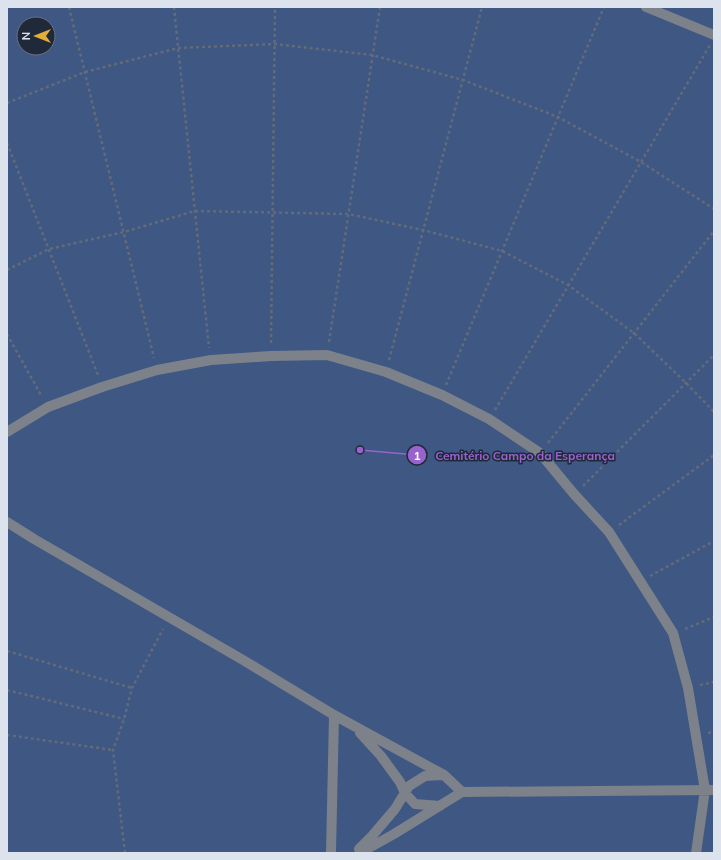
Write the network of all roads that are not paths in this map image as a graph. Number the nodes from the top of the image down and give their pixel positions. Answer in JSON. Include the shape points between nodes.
{"nodes":[{"id":1,"x":646,"y":7,"type":"edge"},
{"id":2,"x":712,"y":40,"type":"edge"},
{"id":3,"x":7,"y":432,"type":"edge"},
{"id":4,"x":7,"y":522,"type":"edge"},
{"id":5,"x":334,"y":715,"type":"junction"},
{"id":6,"x":353,"y":725,"type":"junction"},
{"id":7,"x":444,"y":775,"type":"junction"},
{"id":8,"x":709,"y":790,"type":"edge"},
{"id":9,"x":462,"y":792,"type":"junction"},
{"id":10,"x":405,"y":793,"type":"junction"},
{"id":11,"x":440,"y":806,"type":"junction"},
{"id":12,"x":331,"y":853,"type":"edge"},
{"id":13,"x":355,"y":853,"type":"edge"},
{"id":14,"x":360,"y":853,"type":"edge"},
{"id":15,"x":696,"y":853,"type":"edge"}],
"edges":[{"from":1,"to":2,"type":"lane"},
{"from":3,"to":8,"type":"lane","via":[[48,408],[102,387],[157,370],[211,360],[327,355],[386,372],[442,395],[489,419],[540,453],[609,532],[673,634],[688,688]]},
{"from":4,"to":5,"type":"lane"},
{"from":5,"to":6,"type":"lane"},
{"from":5,"to":12,"type":"lane"},
{"from":6,"to":7,"type":"lane"},
{"from":6,"to":10,"type":"lane","via":[[381,756]]},
{"from":7,"to":9,"type":"lane"},
{"from":7,"to":10,"type":"lane","via":[[425,776],[409,786]]},
{"from":8,"to":9,"type":"lane"},
{"from":8,"to":15,"type":"lane"},
{"from":9,"to":11,"type":"lane"},
{"from":10,"to":11,"type":"lane","via":[[415,804]]},
{"from":10,"to":13,"type":"lane","via":[[395,809]]},
{"from":11,"to":14,"type":"lane"}]}
